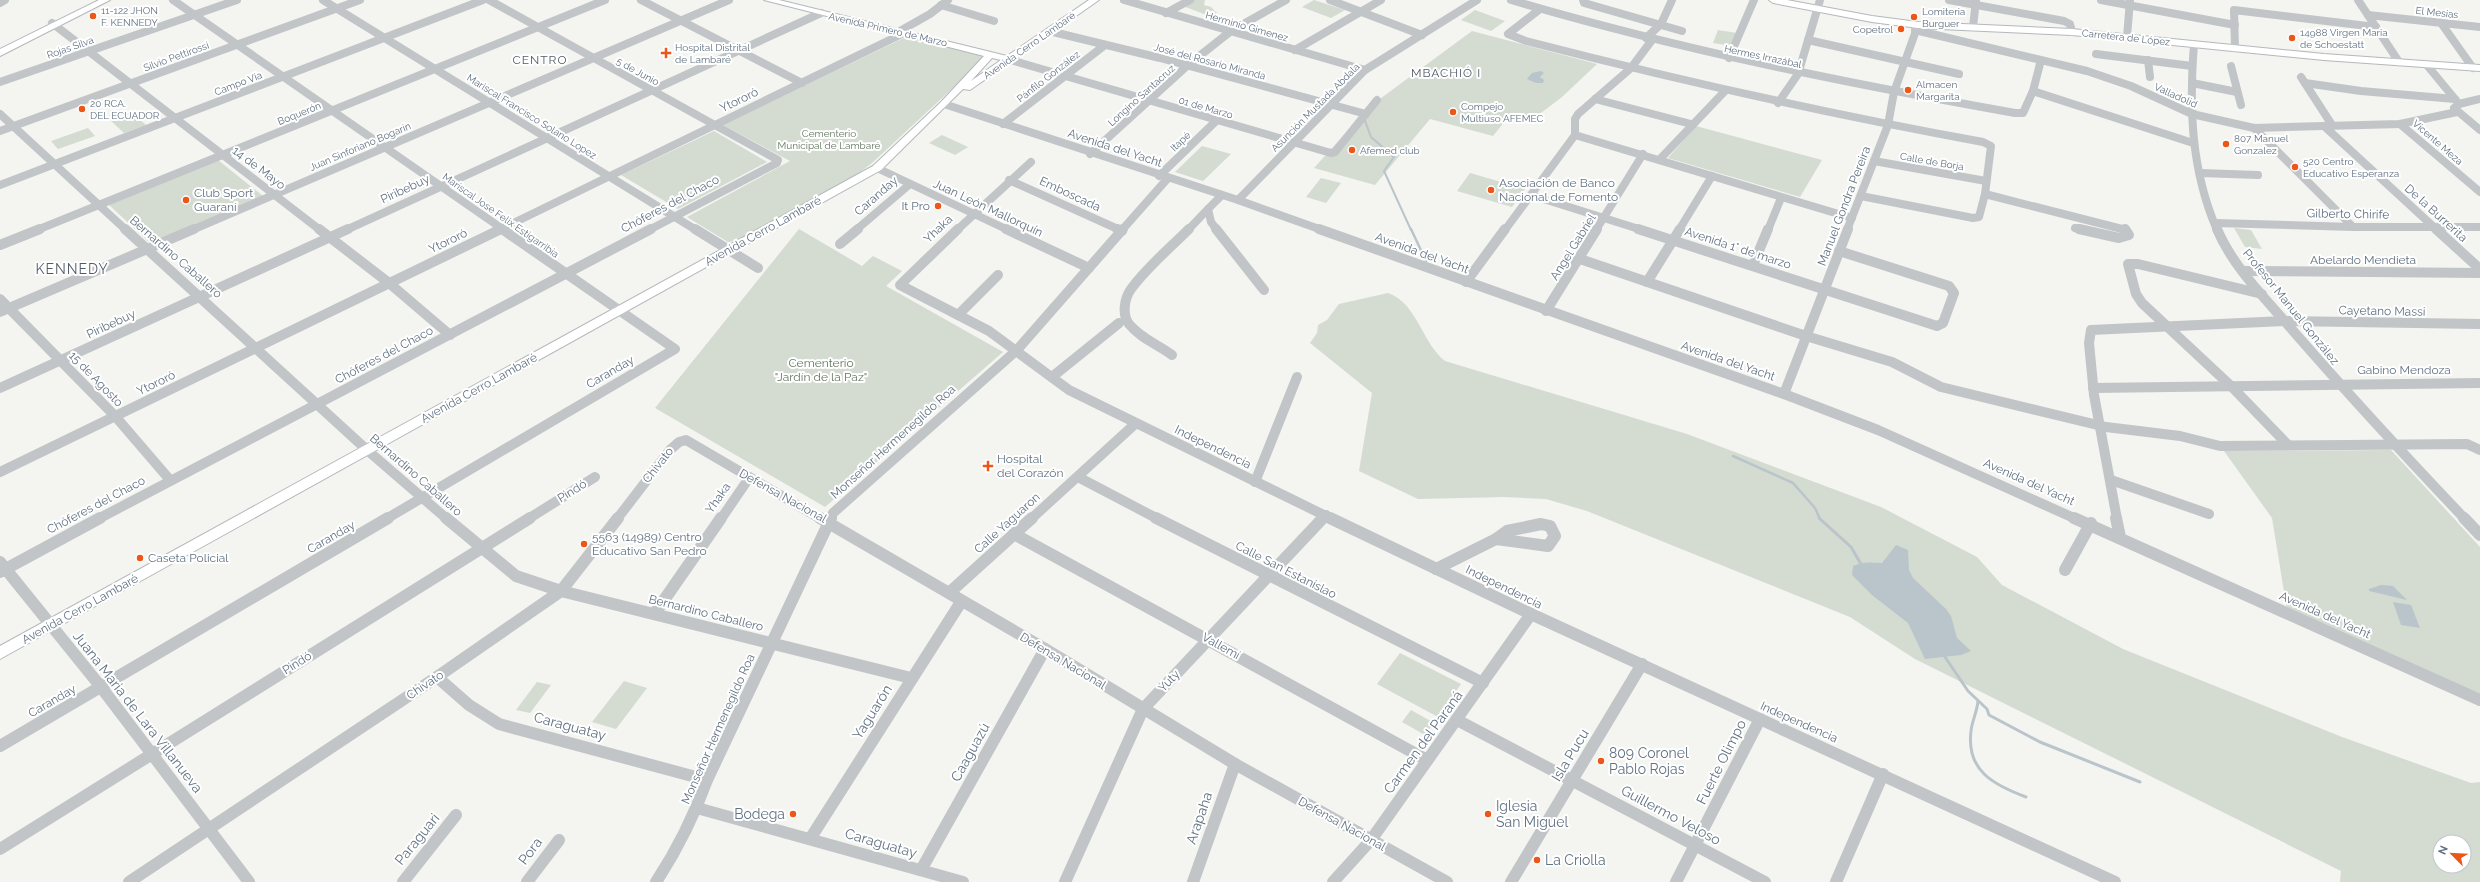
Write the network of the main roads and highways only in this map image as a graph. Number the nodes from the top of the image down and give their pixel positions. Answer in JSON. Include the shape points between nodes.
{"nodes":[{"id":1,"x":98,"y":0,"type":"edge"},
{"id":2,"x":106,"y":0,"type":"edge"},
{"id":3,"x":768,"y":0,"type":"edge"},
{"id":4,"x":1095,"y":0,"type":"edge"},
{"id":5,"x":1773,"y":0,"type":"edge"},
{"id":6,"x":54,"y":24,"type":"junction"},
{"id":7,"x":0,"y":49,"type":"edge"},
{"id":8,"x":0,"y":53,"type":"edge"},
{"id":9,"x":990,"y":55,"type":"junction"},
{"id":10,"x":1007,"y":59,"type":"junction"},
{"id":11,"x":2477,"y":68,"type":"edge"},
{"id":12,"x":944,"y":104,"type":"junction"},
{"id":13,"x":0,"y":653,"type":"edge"}],
"edges":[{"from":1,"to":6,"type":"main road"},
{"from":2,"to":6,"type":"main road"},
{"from":3,"to":9,"type":"main road","name":"Avenida Primero de Marzo"},
{"from":4,"to":10,"type":"main road","name":"Avenida Cerro Lambaré"},
{"from":5,"to":11,"type":"main road","name":"Carretera de López","via":[[1917,28],[1973,27],[2072,32]]},
{"from":6,"to":7,"type":"main road"},
{"from":6,"to":8,"type":"main road"},
{"from":9,"to":10,"type":"main road","name":"Avenida Primero de Marzo"},
{"from":9,"to":12,"type":"main road","name":"Avenida Cerro Lambaré"},
{"from":10,"to":12,"type":"main road","name":"Avenida Cerro Lambaré"},
{"from":12,"to":13,"type":"main road","name":"Avenida Cerro Lambaré","via":[[877,168]]}]}
